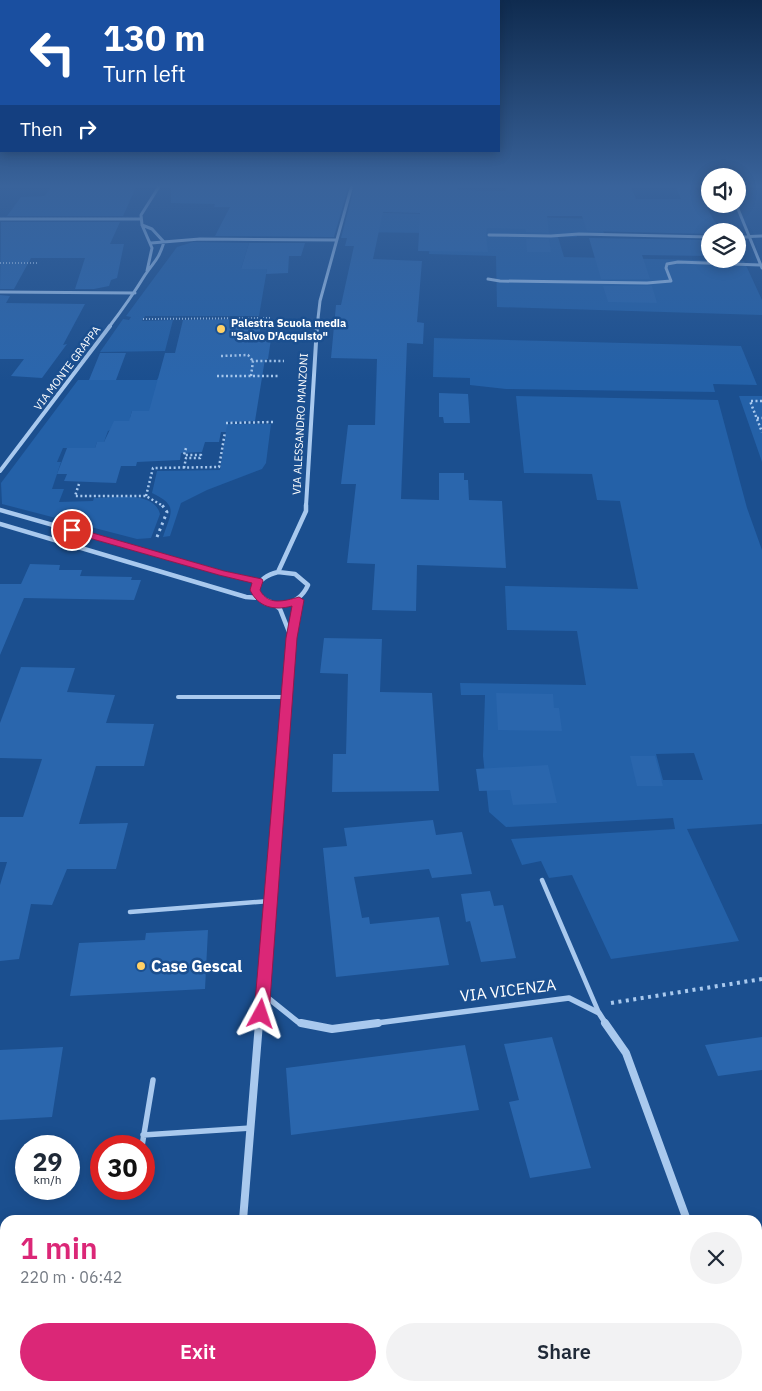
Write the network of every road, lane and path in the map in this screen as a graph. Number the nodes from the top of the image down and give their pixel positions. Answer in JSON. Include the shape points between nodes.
{"nodes":[{"id":1,"x":151,"y":250,"type":"edge"},
{"id":2,"x":162,"y":250,"type":"edge"},
{"id":3,"x":333,"y":250,"type":"edge"},
{"id":4,"x":755,"y":250,"type":"edge"},
{"id":5,"x":0,"y":263,"type":"edge"},
{"id":6,"x":38,"y":263,"type":"dead end"},
{"id":7,"x":761,"y":266,"type":"edge"},
{"id":8,"x":146,"y":274,"type":"junction"},
{"id":9,"x":488,"y":279,"type":"dead end"},
{"id":10,"x":0,"y":292,"type":"edge"},
{"id":11,"x":135,"y":293,"type":"junction"},
{"id":12,"x":270,"y":318,"type":"dead end"},
{"id":13,"x":143,"y":319,"type":"dead end"},
{"id":14,"x":221,"y":356,"type":"dead end"},
{"id":15,"x":253,"y":361,"type":"junction"},
{"id":16,"x":284,"y":361,"type":"dead end"},
{"id":17,"x":217,"y":376,"type":"dead end"},
{"id":18,"x":250,"y":376,"type":"junction"},
{"id":19,"x":278,"y":376,"type":"dead end"},
{"id":20,"x":762,"y":401,"type":"edge"},
{"id":21,"x":757,"y":418,"type":"junction"},
{"id":22,"x":762,"y":418,"type":"edge"},
{"id":23,"x":273,"y":422,"type":"dead end"},
{"id":24,"x":226,"y":423,"type":"dead end"},
{"id":25,"x":225,"y":432,"type":"dead end"},
{"id":26,"x":762,"y":432,"type":"edge"},
{"id":27,"x":186,"y":448,"type":"dead end"},
{"id":28,"x":184,"y":468,"type":"junction"},
{"id":29,"x":0,"y":471,"type":"edge"},
{"id":30,"x":80,"y":484,"type":"dead end"},
{"id":31,"x":146,"y":496,"type":"junction"},
{"id":32,"x":0,"y":510,"type":"edge"},
{"id":33,"x":0,"y":524,"type":"edge"},
{"id":34,"x":157,"y":538,"type":"dead end"},
{"id":35,"x":278,"y":572,"type":"junction"},
{"id":36,"x":258,"y":581,"type":"junction"},
{"id":37,"x":259,"y":598,"type":"junction"},
{"id":38,"x":299,"y":600,"type":"junction"},
{"id":39,"x":274,"y":604,"type":"junction"},
{"id":40,"x":292,"y":638,"type":"junction"},
{"id":41,"x":178,"y":697,"type":"dead end"},
{"id":42,"x":288,"y":697,"type":"junction"},
{"id":43,"x":542,"y":880,"type":"dead end"},
{"id":44,"x":270,"y":901,"type":"junction"},
{"id":45,"x":130,"y":912,"type":"dead end"},
{"id":46,"x":762,"y":979,"type":"edge"},
{"id":47,"x":263,"y":994,"type":"junction"},
{"id":48,"x":596,"y":1005,"type":"junction"},
{"id":49,"x":599,"y":1013,"type":"junction"},
{"id":50,"x":153,"y":1080,"type":"dead end"},
{"id":51,"x":252,"y":1128,"type":"junction"},
{"id":52,"x":143,"y":1135,"type":"joint"},
{"id":53,"x":244,"y":1215,"type":"edge"},
{"id":54,"x":685,"y":1215,"type":"edge"}],
"edges":[{"from":1,"to":8,"type":"street","name":"VIA MONTE GRAPPA"},
{"from":2,"to":8,"type":"street","name":"VIA MONTE GRAPPA","via":[[160,259]]},
{"from":3,"to":35,"type":"street","name":"VIA ALESSANDRO MANZONI","via":[[320,301],[314,353],[306,511]]},
{"from":4,"to":7,"type":"street"},
{"from":5,"to":6,"type":"path"},
{"from":7,"to":9,"type":"street","via":[[678,262],[666,264],[671,281],[647,283]]},
{"from":8,"to":11,"type":"street","name":"VIA MONTE GRAPPA"},
{"from":10,"to":11,"type":"street"},
{"from":11,"to":29,"type":"street","name":"VIA MONTE GRAPPA"},
{"from":12,"to":13,"type":"path"},
{"from":14,"to":15,"type":"path","via":[[248,355]]},
{"from":15,"to":16,"type":"path"},
{"from":15,"to":18,"type":"path"},
{"from":17,"to":18,"type":"path"},
{"from":18,"to":19,"type":"path"},
{"from":20,"to":21,"type":"path","via":[[750,401]]},
{"from":21,"to":22,"type":"path"},
{"from":21,"to":26,"type":"path"},
{"from":23,"to":24,"type":"path"},
{"from":25,"to":28,"type":"path","via":[[218,467]]},
{"from":27,"to":28,"type":"path","via":[[184,455],[201,454],[200,458],[186,458]]},
{"from":28,"to":31,"type":"path","via":[[153,468]]},
{"from":30,"to":31,"type":"path","via":[[75,496]]},
{"from":31,"to":34,"type":"path","via":[[163,504],[167,512]]},
{"from":32,"to":36,"type":"street"},
{"from":33,"to":37,"type":"street","via":[[177,578]]},
{"from":35,"to":36,"type":"street"},
{"from":35,"to":38,"type":"street","via":[[303,578],[308,585]]},
{"from":36,"to":37,"type":"street","via":[[255,590]]},
{"from":37,"to":39,"type":"street"},
{"from":38,"to":39,"type":"street"},
{"from":38,"to":40,"type":"street"},
{"from":39,"to":40,"type":"street","via":[[280,609]]},
{"from":40,"to":42,"type":"street"},
{"from":41,"to":42,"type":"lane"},
{"from":42,"to":44,"type":"street"},
{"from":43,"to":48,"type":"lane"},
{"from":44,"to":45,"type":"lane"},
{"from":44,"to":47,"type":"street"},
{"from":46,"to":48,"type":"path"},
{"from":47,"to":49,"type":"street","name":"VIA VICENZA","via":[[298,1022],[332,1029],[569,998]]},
{"from":47,"to":51,"type":"street"},
{"from":48,"to":49,"type":"lane"},
{"from":49,"to":54,"type":"street","name":"VIA VICENZA","via":[[626,1052]]},
{"from":50,"to":52,"type":"lane"},
{"from":51,"to":52,"type":"lane"},
{"from":51,"to":53,"type":"street"}]}
